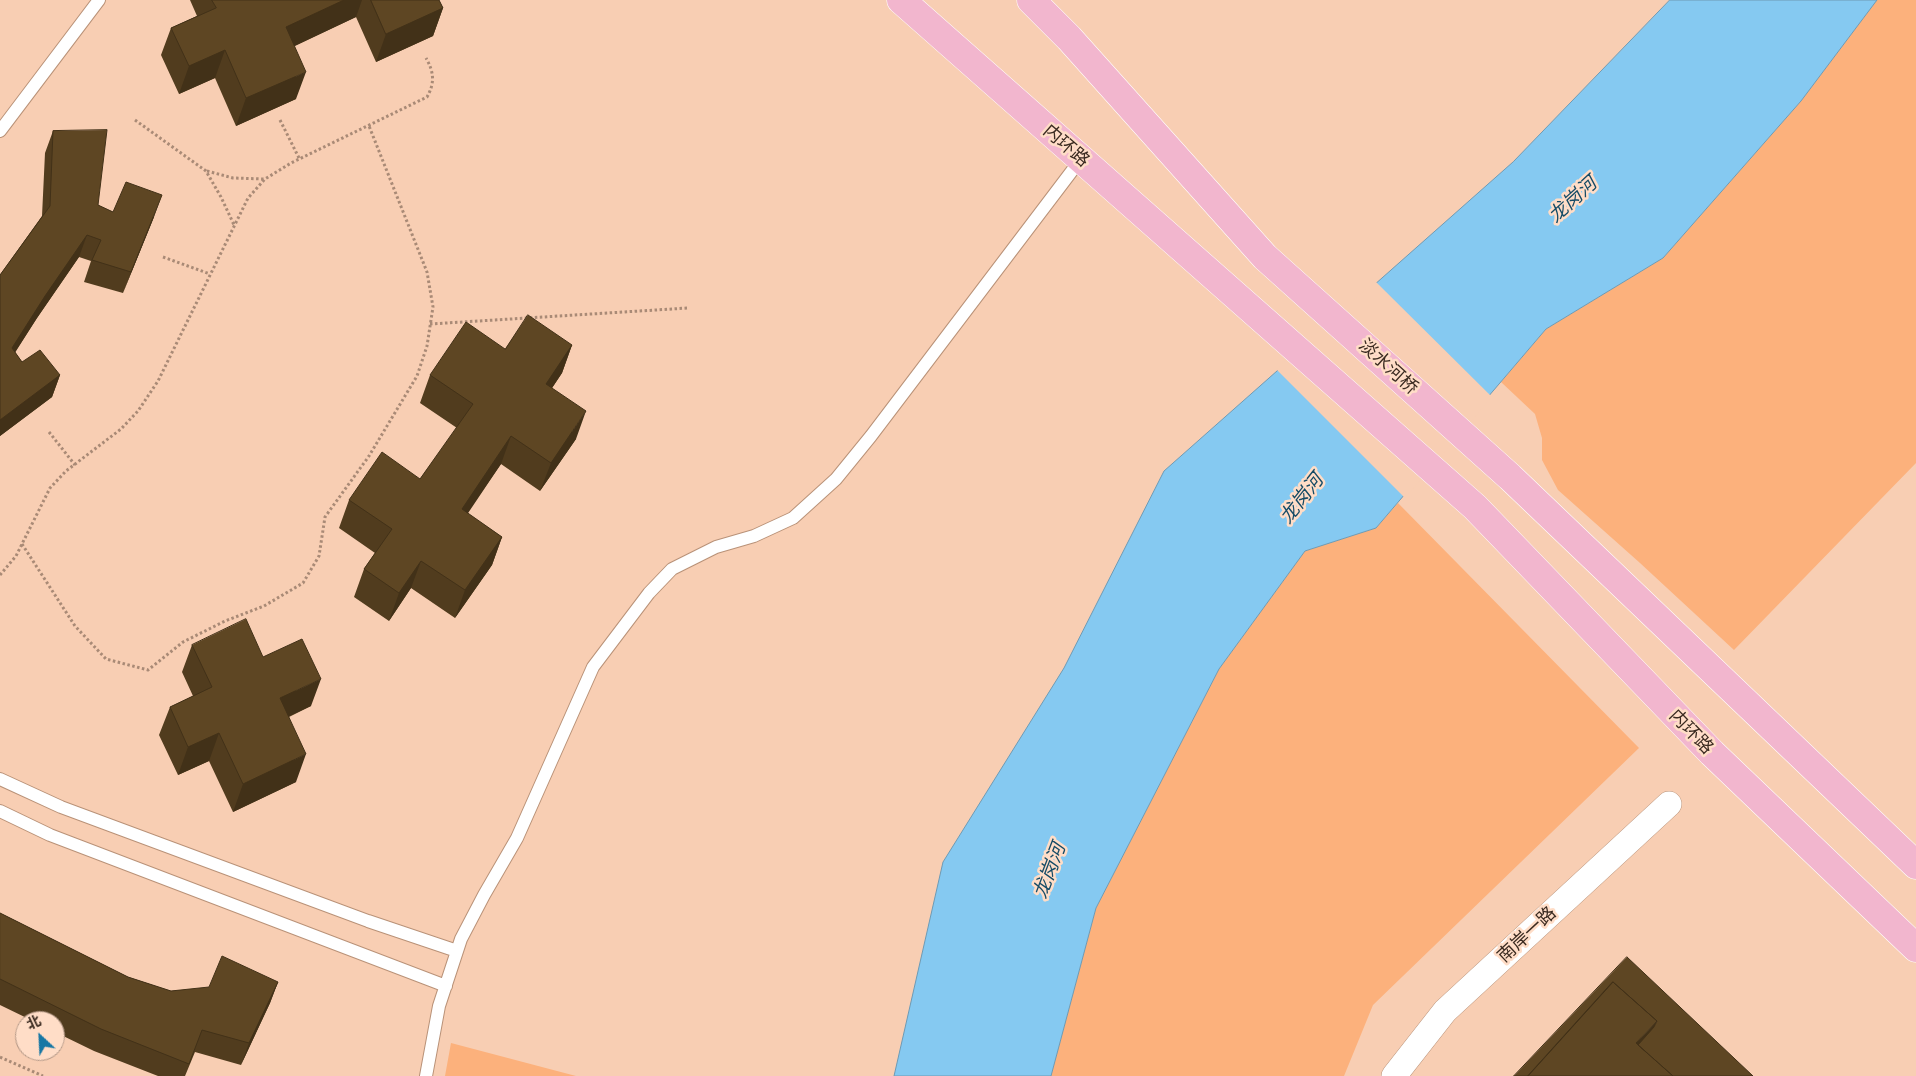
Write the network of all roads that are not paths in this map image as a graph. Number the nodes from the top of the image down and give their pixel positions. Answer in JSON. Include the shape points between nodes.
{"nodes":[{"id":1,"x":99,"y":0,"type":"edge"},
{"id":2,"x":901,"y":0,"type":"edge"},
{"id":3,"x":1032,"y":0,"type":"edge"},
{"id":4,"x":0,"y":131,"type":"edge"},
{"id":5,"x":1080,"y":159,"type":"junction"},
{"id":6,"x":0,"y":779,"type":"edge"},
{"id":7,"x":1669,"y":804,"type":"dead end"},
{"id":8,"x":0,"y":811,"type":"edge"},
{"id":9,"x":1916,"y":865,"type":"edge"},
{"id":10,"x":1916,"y":948,"type":"edge"},
{"id":11,"x":457,"y":951,"type":"junction"},
{"id":12,"x":446,"y":986,"type":"junction"},
{"id":13,"x":426,"y":1076,"type":"edge"},
{"id":14,"x":1394,"y":1076,"type":"edge"}],
"edges":[{"from":1,"to":4,"type":"lane"},
{"from":2,"to":5,"type":"main road","name":"内环路"},
{"from":3,"to":9,"type":"main road","name":"淡水河桥","via":[[1265,257],[1510,477]]},
{"from":5,"to":10,"type":"main road","name":"内环路","via":[[1475,507],[1712,754]]},
{"from":5,"to":11,"type":"lane","via":[[836,478],[793,518],[754,536],[716,547],[672,569],[648,593],[593,666],[517,838]]},
{"from":6,"to":11,"type":"lane","via":[[61,807]]},
{"from":7,"to":14,"type":"street","name":"南岸一路","via":[[1445,1011]]},
{"from":8,"to":12,"type":"lane","via":[[50,835]]},
{"from":11,"to":12,"type":"lane"},
{"from":12,"to":13,"type":"lane"}]}
